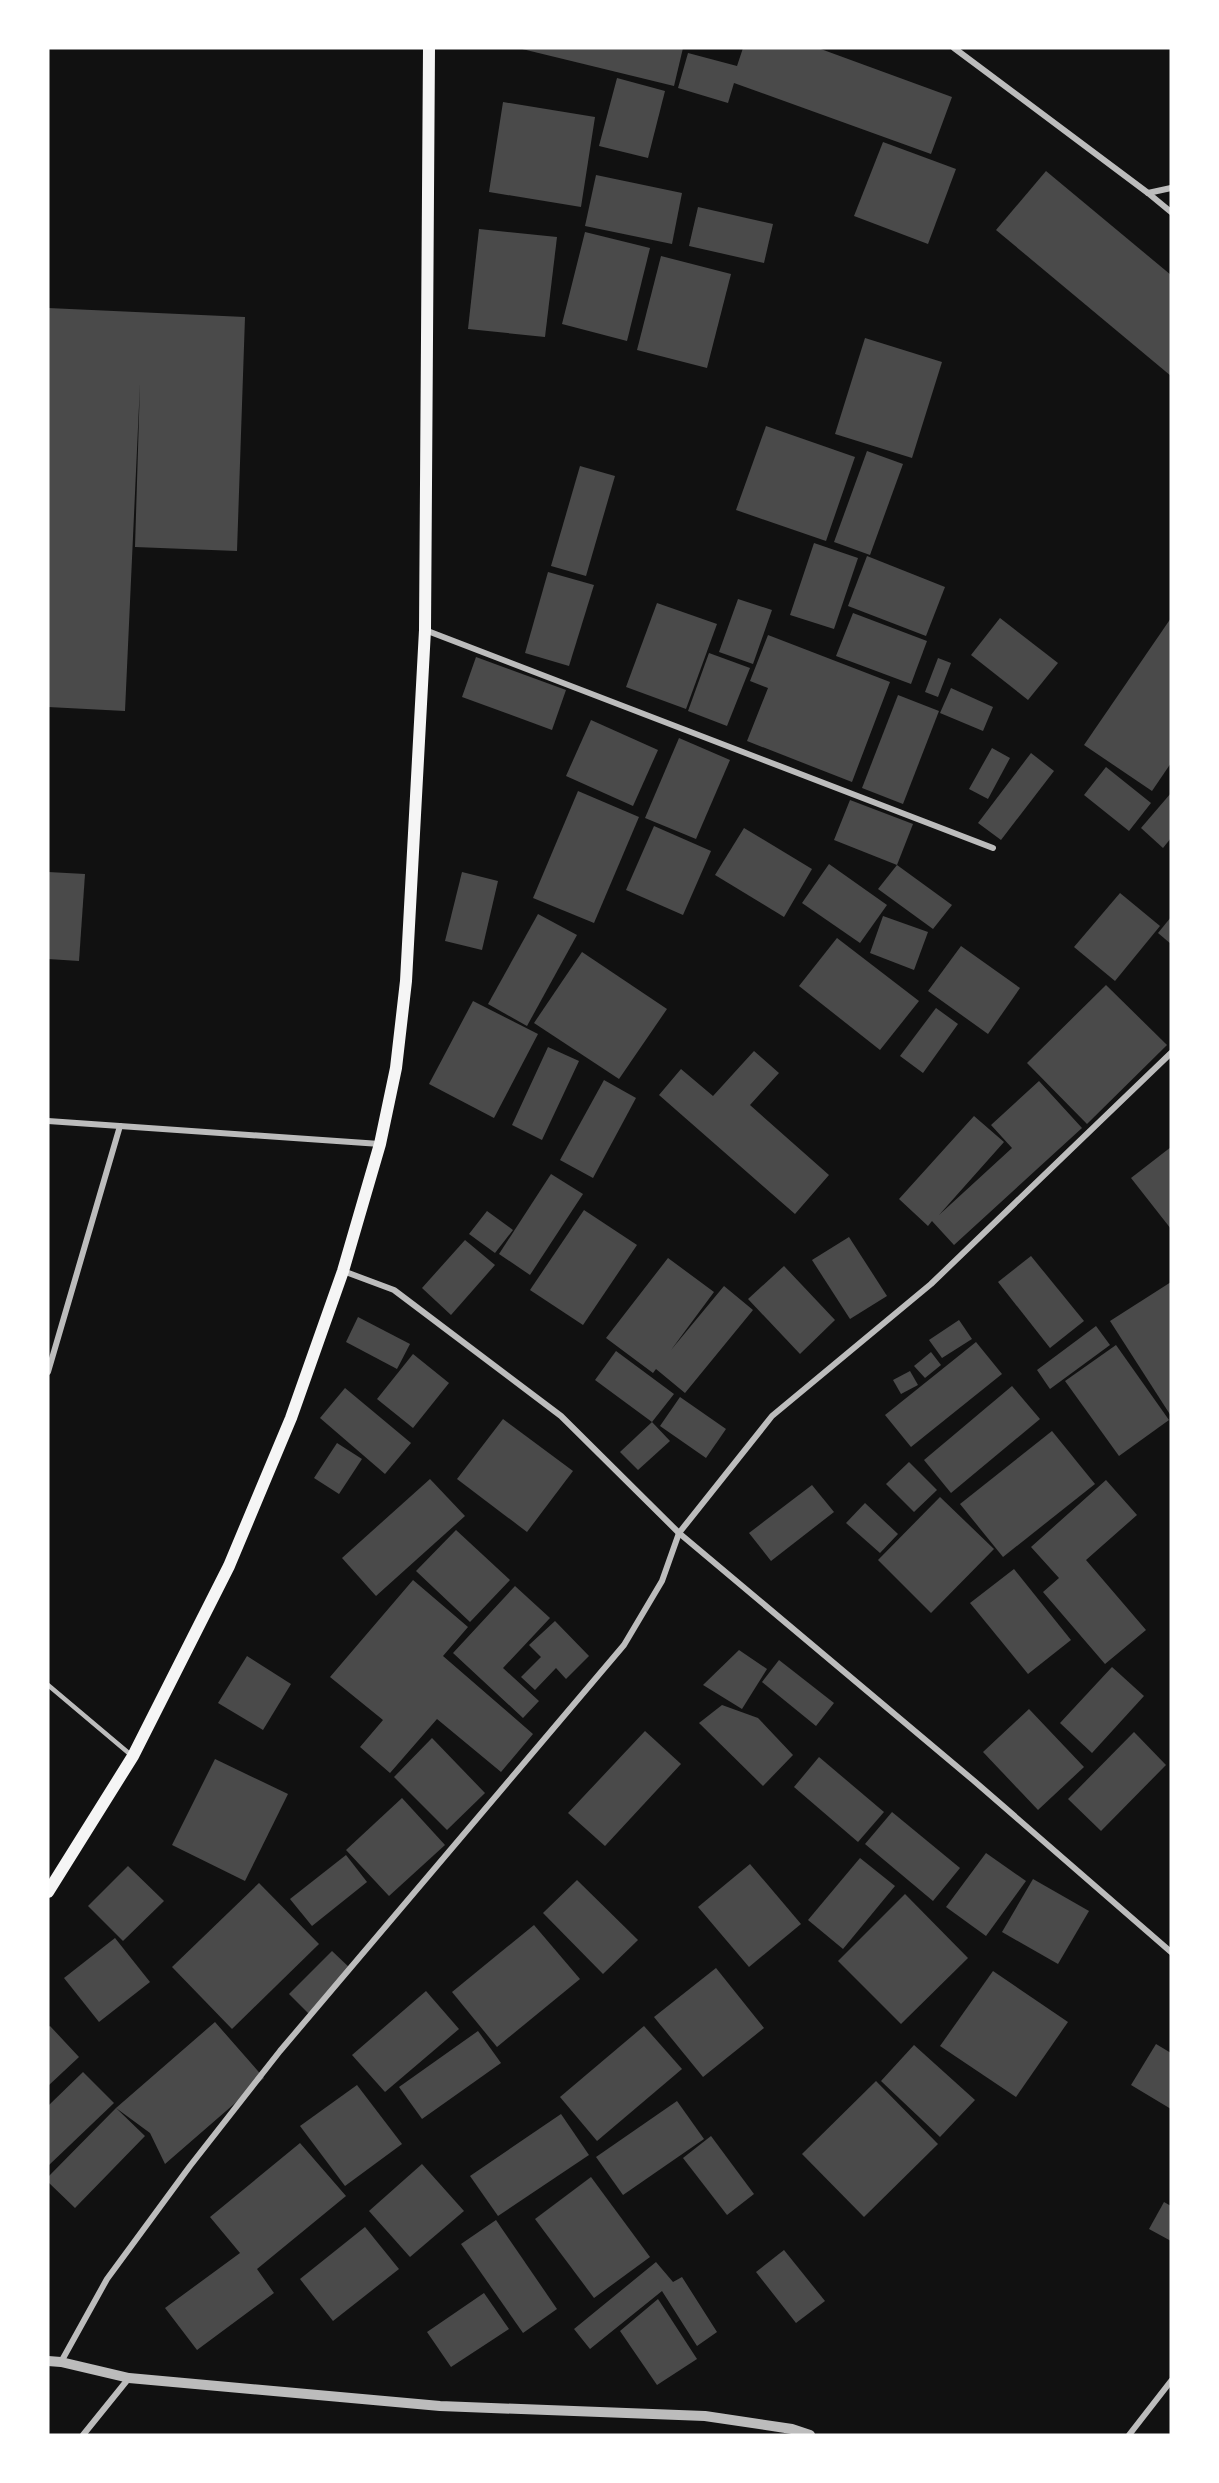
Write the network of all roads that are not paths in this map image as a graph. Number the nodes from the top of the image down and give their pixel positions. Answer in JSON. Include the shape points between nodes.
{"nodes":[{"id":1,"x":429,"y":48,"type":"edge"},
{"id":2,"x":954,"y":48,"type":"edge"},
{"id":3,"x":1171,"y":188,"type":"edge"},
{"id":4,"x":1148,"y":193,"type":"junction"},
{"id":5,"x":1171,"y":213,"type":"edge"},
{"id":6,"x":425,"y":630,"type":"junction"},
{"id":7,"x":993,"y":848,"type":"dead end"},
{"id":8,"x":1171,"y":1053,"type":"edge"},
{"id":9,"x":48,"y":1121,"type":"edge"},
{"id":10,"x":120,"y":1126,"type":"junction"},
{"id":11,"x":380,"y":1144,"type":"junction"},
{"id":12,"x":343,"y":1271,"type":"junction"},
{"id":13,"x":48,"y":1372,"type":"edge"},
{"id":14,"x":679,"y":1533,"type":"junction"},
{"id":15,"x":48,"y":1685,"type":"edge"},
{"id":16,"x":133,"y":1756,"type":"junction"},
{"id":17,"x":48,"y":1892,"type":"edge"},
{"id":18,"x":1171,"y":1952,"type":"edge"},
{"id":19,"x":48,"y":2361,"type":"edge"},
{"id":20,"x":61,"y":2362,"type":"junction"},
{"id":21,"x":129,"y":2378,"type":"junction"},
{"id":22,"x":1171,"y":2381,"type":"edge"},
{"id":23,"x":83,"y":2435,"type":"edge"},
{"id":24,"x":810,"y":2435,"type":"edge"},
{"id":25,"x":1129,"y":2435,"type":"edge"}],
"edges":[{"from":1,"to":6,"type":"main road"},
{"from":2,"to":4,"type":"street"},
{"from":3,"to":4,"type":"street"},
{"from":4,"to":5,"type":"street"},
{"from":6,"to":7,"type":"street"},
{"from":6,"to":11,"type":"main road","via":[[406,981],[396,1068]]},
{"from":8,"to":14,"type":"street","via":[[931,1284],[772,1416]]},
{"from":9,"to":10,"type":"street"},
{"from":10,"to":11,"type":"street"},
{"from":10,"to":13,"type":"street"},
{"from":11,"to":12,"type":"main road"},
{"from":12,"to":14,"type":"street","via":[[394,1290],[561,1416]]},
{"from":12,"to":16,"type":"main road","via":[[291,1418],[229,1566]]},
{"from":14,"to":18,"type":"street","via":[[973,1779]]},
{"from":14,"to":20,"type":"street","via":[[662,1581],[624,1645],[280,2051],[107,2279]]},
{"from":15,"to":16,"type":"lane"},
{"from":16,"to":17,"type":"main road"},
{"from":19,"to":20,"type":"street"},
{"from":20,"to":21,"type":"street"},
{"from":21,"to":23,"type":"street"},
{"from":21,"to":24,"type":"street","via":[[440,2406],[705,2416]]},
{"from":22,"to":25,"type":"street"}]}
